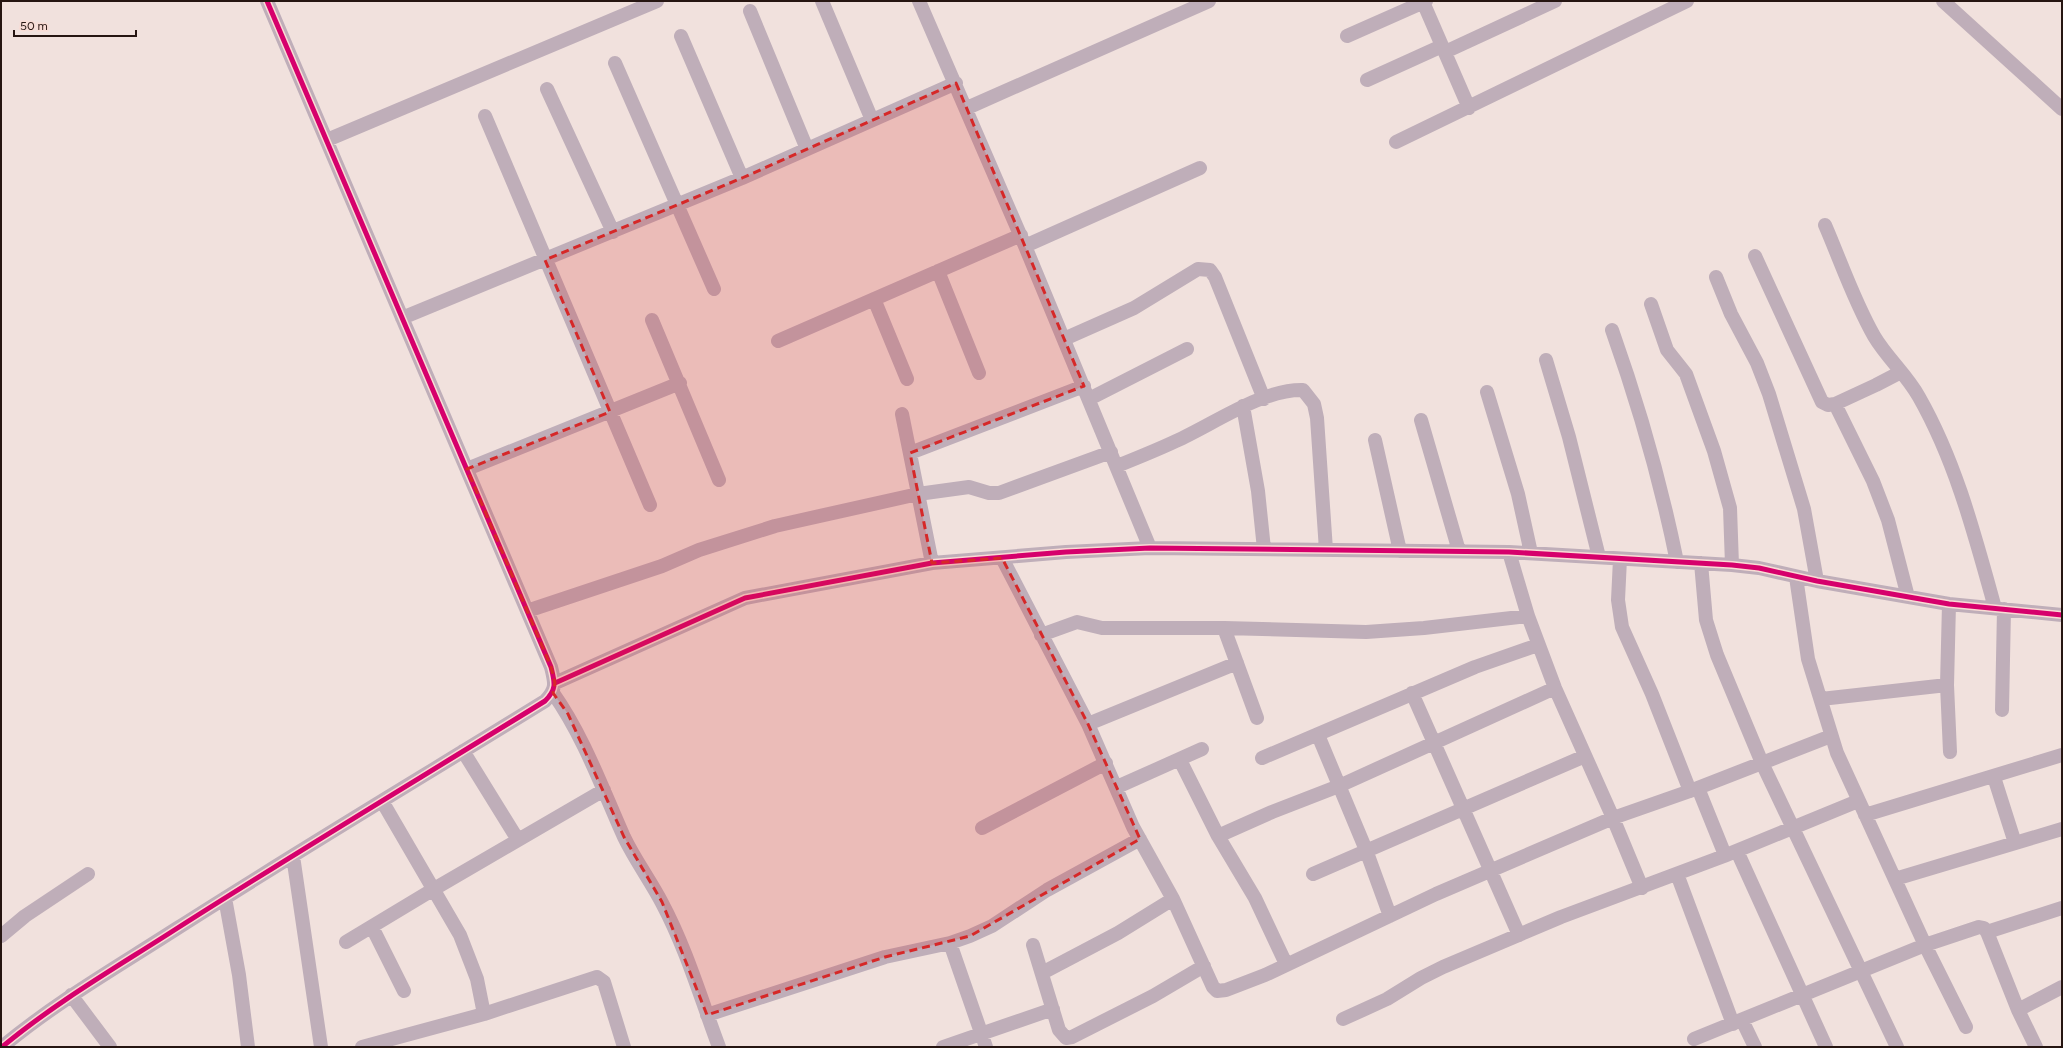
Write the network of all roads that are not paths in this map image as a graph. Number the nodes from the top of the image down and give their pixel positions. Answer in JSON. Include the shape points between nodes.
{"nodes":[{"id":1,"x":267,"y":1,"type":"edge"},
{"id":2,"x":657,"y":1,"type":"edge"},
{"id":3,"x":822,"y":1,"type":"edge"},
{"id":4,"x":919,"y":1,"type":"edge"},
{"id":5,"x":1209,"y":1,"type":"edge"},
{"id":6,"x":1555,"y":1,"type":"edge"},
{"id":7,"x":1687,"y":1,"type":"edge"},
{"id":8,"x":1943,"y":1,"type":"edge"},
{"id":9,"x":1424,"y":2,"type":"edge"},
{"id":10,"x":750,"y":11,"type":"dead end"},
{"id":11,"x":681,"y":36,"type":"dead end"},
{"id":12,"x":1347,"y":36,"type":"dead end"},
{"id":13,"x":1443,"y":49,"type":"junction"},
{"id":14,"x":615,"y":63,"type":"dead end"},
{"id":15,"x":1367,"y":80,"type":"dead end"},
{"id":16,"x":956,"y":83,"type":"junction"},
{"id":17,"x":547,"y":89,"type":"dead end"},
{"id":18,"x":967,"y":108,"type":"junction"},
{"id":19,"x":1469,"y":108,"type":"junction"},
{"id":20,"x":2062,"y":109,"type":"edge"},
{"id":21,"x":485,"y":116,"type":"dead end"},
{"id":22,"x":872,"y":120,"type":"junction"},
{"id":23,"x":327,"y":140,"type":"junction"},
{"id":24,"x":1396,"y":142,"type":"dead end"},
{"id":25,"x":807,"y":150,"type":"junction"},
{"id":26,"x":1200,"y":168,"type":"dead end"},
{"id":27,"x":742,"y":178,"type":"junction"},
{"id":28,"x":678,"y":205,"type":"junction"},
{"id":29,"x":1825,"y":225,"type":"dead end"},
{"id":30,"x":613,"y":232,"type":"junction"},
{"id":31,"x":1023,"y":240,"type":"junction"},
{"id":32,"x":1755,"y":256,"type":"dead end"},
{"id":33,"x":545,"y":260,"type":"junction"},
{"id":34,"x":938,"y":271,"type":"junction"},
{"id":35,"x":1716,"y":277,"type":"dead end"},
{"id":36,"x":714,"y":289,"type":"dead end"},
{"id":37,"x":874,"y":299,"type":"junction"},
{"id":38,"x":1651,"y":304,"type":"dead end"},
{"id":39,"x":402,"y":318,"type":"junction"},
{"id":40,"x":652,"y":320,"type":"dead end"},
{"id":41,"x":1612,"y":330,"type":"dead end"},
{"id":42,"x":1064,"y":339,"type":"junction"},
{"id":43,"x":778,"y":341,"type":"dead end"},
{"id":44,"x":1187,"y":349,"type":"dead end"},
{"id":45,"x":1546,"y":360,"type":"dead end"},
{"id":46,"x":1901,"y":372,"type":"junction"},
{"id":47,"x":979,"y":373,"type":"dead end"},
{"id":48,"x":907,"y":379,"type":"dead end"},
{"id":49,"x":680,"y":383,"type":"junction"},
{"id":50,"x":1086,"y":392,"type":"junction"},
{"id":51,"x":1488,"y":392,"type":"dead end"},
{"id":52,"x":1264,"y":399,"type":"junction"},
{"id":53,"x":1835,"y":404,"type":"junction"},
{"id":54,"x":1243,"y":406,"type":"junction"},
{"id":55,"x":610,"y":412,"type":"junction"},
{"id":56,"x":902,"y":414,"type":"dead end"},
{"id":57,"x":1421,"y":420,"type":"dead end"},
{"id":58,"x":1375,"y":440,"type":"dead end"},
{"id":59,"x":1111,"y":452,"type":"junction"},
{"id":60,"x":910,"y":453,"type":"junction"},
{"id":61,"x":1117,"y":466,"type":"junction"},
{"id":62,"x":467,"y":469,"type":"junction"},
{"id":63,"x":719,"y":480,"type":"dead end"},
{"id":64,"x":918,"y":494,"type":"junction"},
{"id":65,"x":650,"y":505,"type":"dead end"},
{"id":66,"x":1150,"y":548,"type":"junction"},
{"id":67,"x":1264,"y":549,"type":"junction"},
{"id":68,"x":1326,"y":550,"type":"junction"},
{"id":69,"x":1400,"y":551,"type":"junction"},
{"id":70,"x":1459,"y":551,"type":"junction"},
{"id":71,"x":1509,"y":552,"type":"junction"},
{"id":72,"x":1531,"y":553,"type":"junction"},
{"id":73,"x":1002,"y":558,"type":"junction"},
{"id":74,"x":1599,"y":558,"type":"junction"},
{"id":75,"x":1620,"y":559,"type":"junction"},
{"id":76,"x":1677,"y":562,"type":"junction"},
{"id":77,"x":932,"y":563,"type":"junction"},
{"id":78,"x":1701,"y":563,"type":"junction"},
{"id":79,"x":1732,"y":565,"type":"junction"},
{"id":80,"x":1796,"y":577,"type":"junction"},
{"id":81,"x":1817,"y":582,"type":"junction"},
{"id":82,"x":1908,"y":597,"type":"junction"},
{"id":83,"x":1949,"y":604,"type":"junction"},
{"id":84,"x":1999,"y":608,"type":"junction"},
{"id":85,"x":527,"y":611,"type":"junction"},
{"id":86,"x":2062,"y":615,"type":"edge"},
{"id":87,"x":1528,"y":616,"type":"junction"},
{"id":88,"x":1224,"y":628,"type":"junction"},
{"id":89,"x":1041,"y":635,"type":"junction"},
{"id":90,"x":1538,"y":645,"type":"junction"},
{"id":91,"x":1237,"y":663,"type":"junction"},
{"id":92,"x":1947,"y":685,"type":"junction"},
{"id":93,"x":554,"y":688,"type":"junction"},
{"id":94,"x":1554,"y":688,"type":"junction"},
{"id":95,"x":1412,"y":693,"type":"junction"},
{"id":96,"x":1820,"y":700,"type":"junction"},
{"id":97,"x":2002,"y":710,"type":"dead end"},
{"id":98,"x":1257,"y":718,"type":"dead end"},
{"id":99,"x":1088,"y":724,"type":"junction"},
{"id":100,"x":1318,"y":735,"type":"junction"},
{"id":101,"x":1831,"y":736,"type":"junction"},
{"id":102,"x":1433,"y":743,"type":"junction"},
{"id":103,"x":1202,"y":750,"type":"dead end"},
{"id":104,"x":463,"y":751,"type":"junction"},
{"id":105,"x":1950,"y":752,"type":"dead end"},
{"id":106,"x":2062,"y":754,"type":"edge"},
{"id":107,"x":1584,"y":756,"type":"junction"},
{"id":108,"x":1262,"y":758,"type":"dead end"},
{"id":109,"x":1180,"y":760,"type":"junction"},
{"id":110,"x":1106,"y":763,"type":"junction"},
{"id":111,"x":1762,"y":763,"type":"junction"},
{"id":112,"x":1994,"y":776,"type":"junction"},
{"id":113,"x":1339,"y":786,"type":"junction"},
{"id":114,"x":1117,"y":787,"type":"junction"},
{"id":115,"x":1694,"y":789,"type":"junction"},
{"id":116,"x":604,"y":790,"type":"junction"},
{"id":117,"x":382,"y":801,"type":"junction"},
{"id":118,"x":1858,"y":801,"type":"junction"},
{"id":119,"x":1462,"y":809,"type":"junction"},
{"id":120,"x":1865,"y":816,"type":"junction"},
{"id":121,"x":1613,"y":818,"type":"junction"},
{"id":122,"x":1794,"y":827,"type":"junction"},
{"id":123,"x":982,"y":828,"type":"dead end"},
{"id":124,"x":2062,"y":829,"type":"edge"},
{"id":125,"x":1218,"y":836,"type":"junction"},
{"id":126,"x":1140,"y":839,"type":"junction"},
{"id":127,"x":518,"y":840,"type":"junction"},
{"id":128,"x":2015,"y":843,"type":"junction"},
{"id":129,"x":1366,"y":850,"type":"junction"},
{"id":130,"x":1731,"y":853,"type":"junction"},
{"id":131,"x":293,"y":856,"type":"junction"},
{"id":132,"x":1490,"y":871,"type":"junction"},
{"id":133,"x":88,"y":874,"type":"dead end"},
{"id":134,"x":1313,"y":874,"type":"dead end"},
{"id":135,"x":1677,"y":874,"type":"junction"},
{"id":136,"x":1895,"y":879,"type":"junction"},
{"id":137,"x":1642,"y":888,"type":"junction"},
{"id":138,"x":434,"y":889,"type":"junction"},
{"id":139,"x":225,"y":898,"type":"junction"},
{"id":140,"x":1173,"y":898,"type":"junction"},
{"id":141,"x":2062,"y":908,"type":"edge"},
{"id":142,"x":1390,"y":916,"type":"junction"},
{"id":143,"x":372,"y":927,"type":"junction"},
{"id":144,"x":1987,"y":932,"type":"junction"},
{"id":145,"x":1519,"y":935,"type":"junction"},
{"id":146,"x":1,"y":936,"type":"edge"},
{"id":147,"x":346,"y":942,"type":"dead end"},
{"id":148,"x":950,"y":943,"type":"junction"},
{"id":149,"x":1033,"y":945,"type":"dead end"},
{"id":150,"x":1925,"y":945,"type":"junction"},
{"id":151,"x":1286,"y":964,"type":"junction"},
{"id":152,"x":1204,"y":966,"type":"junction"},
{"id":153,"x":1862,"y":971,"type":"junction"},
{"id":154,"x":1042,"y":973,"type":"junction"},
{"id":155,"x":2062,"y":987,"type":"edge"},
{"id":156,"x":404,"y":991,"type":"dead end"},
{"id":157,"x":71,"y":995,"type":"junction"},
{"id":158,"x":1802,"y":996,"type":"junction"},
{"id":159,"x":1053,"y":1009,"type":"junction"},
{"id":160,"x":2018,"y":1010,"type":"junction"},
{"id":161,"x":484,"y":1014,"type":"junction"},
{"id":162,"x":707,"y":1015,"type":"junction"},
{"id":163,"x":1343,"y":1019,"type":"dead end"},
{"id":164,"x":1738,"y":1022,"type":"junction"},
{"id":165,"x":1966,"y":1027,"type":"dead end"},
{"id":166,"x":982,"y":1034,"type":"junction"},
{"id":167,"x":1694,"y":1039,"type":"dead end"},
{"id":168,"x":409,"y":1041,"type":"edge"},
{"id":169,"x":2,"y":1047,"type":"edge"},
{"id":170,"x":110,"y":1047,"type":"edge"},
{"id":171,"x":248,"y":1047,"type":"edge"},
{"id":172,"x":321,"y":1047,"type":"edge"},
{"id":173,"x":362,"y":1047,"type":"edge"},
{"id":174,"x":624,"y":1047,"type":"edge"},
{"id":175,"x":719,"y":1047,"type":"edge"},
{"id":176,"x":943,"y":1047,"type":"edge"},
{"id":177,"x":986,"y":1047,"type":"edge"},
{"id":178,"x":1755,"y":1047,"type":"edge"},
{"id":179,"x":1826,"y":1047,"type":"edge"},
{"id":180,"x":1897,"y":1047,"type":"edge"},
{"id":181,"x":2036,"y":1047,"type":"edge"}],
"edges":[{"from":1,"to":23,"type":"street"},
{"from":2,"to":23,"type":"street"},
{"from":3,"to":22,"type":"street"},
{"from":4,"to":16,"type":"street"},
{"from":5,"to":18,"type":"street"},
{"from":6,"to":13,"type":"street"},
{"from":7,"to":19,"type":"street"},
{"from":8,"to":20,"type":"street"},
{"from":9,"to":12,"type":"street"},
{"from":9,"to":13,"type":"street"},
{"from":10,"to":25,"type":"street"},
{"from":11,"to":27,"type":"street"},
{"from":13,"to":15,"type":"street"},
{"from":13,"to":19,"type":"street"},
{"from":14,"to":28,"type":"street"},
{"from":16,"to":18,"type":"street"},
{"from":16,"to":22,"type":"street"},
{"from":17,"to":30,"type":"street"},
{"from":18,"to":31,"type":"street"},
{"from":19,"to":24,"type":"street"},
{"from":21,"to":33,"type":"street"},
{"from":22,"to":25,"type":"street"},
{"from":23,"to":39,"type":"street"},
{"from":25,"to":27,"type":"street"},
{"from":26,"to":31,"type":"street"},
{"from":27,"to":28,"type":"street"},
{"from":28,"to":30,"type":"street"},
{"from":28,"to":36,"type":"street"},
{"from":29,"to":46,"type":"street","via":[[1864,317],[1886,354]]},
{"from":30,"to":33,"type":"street"},
{"from":31,"to":34,"type":"street"},
{"from":31,"to":42,"type":"street"},
{"from":32,"to":53,"type":"street","via":[[1819,397],[1828,405]]},
{"from":33,"to":39,"type":"street"},
{"from":33,"to":55,"type":"street"},
{"from":34,"to":37,"type":"street"},
{"from":34,"to":47,"type":"street"},
{"from":35,"to":81,"type":"street","via":[[1769,394],[1804,509]]},
{"from":37,"to":43,"type":"street"},
{"from":37,"to":48,"type":"street"},
{"from":38,"to":79,"type":"street","via":[[1667,350],[1686,374],[1714,451],[1730,508]]},
{"from":39,"to":62,"type":"street"},
{"from":40,"to":49,"type":"street"},
{"from":41,"to":76,"type":"street","via":[[1636,397],[1665,503]]},
{"from":42,"to":50,"type":"street"},
{"from":42,"to":52,"type":"street","via":[[1134,308],[1198,269],[1210,270]]},
{"from":44,"to":50,"type":"street"},
{"from":45,"to":74,"type":"street","via":[[1569,437]]},
{"from":46,"to":53,"type":"street"},
{"from":46,"to":84,"type":"street","via":[[1919,396],[1942,445],[1962,495]]},
{"from":49,"to":55,"type":"street"},
{"from":49,"to":63,"type":"street"},
{"from":50,"to":59,"type":"street"},
{"from":50,"to":60,"type":"street"},
{"from":51,"to":72,"type":"street","via":[[1518,494]]},
{"from":52,"to":54,"type":"street"},
{"from":52,"to":68,"type":"street","via":[[1294,390],[1303,390],[1314,404]]},
{"from":53,"to":82,"type":"street","via":[[1888,520]]},
{"from":54,"to":61,"type":"street","via":[[1177,441]]},
{"from":54,"to":67,"type":"street","via":[[1258,491]]},
{"from":55,"to":62,"type":"street"},
{"from":55,"to":65,"type":"street"},
{"from":56,"to":60,"type":"street"},
{"from":57,"to":70,"type":"street"},
{"from":58,"to":69,"type":"street"},
{"from":59,"to":61,"type":"street"},
{"from":59,"to":64,"type":"street","via":[[999,492],[989,493],[969,487]]},
{"from":60,"to":64,"type":"street"},
{"from":61,"to":66,"type":"street"},
{"from":62,"to":85,"type":"street"},
{"from":64,"to":77,"type":"street"},
{"from":64,"to":85,"type":"street","via":[[775,526]]},
{"from":66,"to":67,"type":"street"},
{"from":66,"to":73,"type":"street"},
{"from":67,"to":68,"type":"street"},
{"from":68,"to":69,"type":"street"},
{"from":69,"to":70,"type":"street"},
{"from":70,"to":71,"type":"street"},
{"from":71,"to":72,"type":"street"},
{"from":71,"to":87,"type":"street"},
{"from":72,"to":74,"type":"street"},
{"from":73,"to":77,"type":"street"},
{"from":73,"to":89,"type":"street"},
{"from":74,"to":75,"type":"street"},
{"from":75,"to":76,"type":"street"},
{"from":75,"to":115,"type":"street","via":[[1618,600],[1622,627]]},
{"from":76,"to":78,"type":"street"},
{"from":77,"to":93,"type":"street","via":[[745,598]]},
{"from":78,"to":79,"type":"street"},
{"from":78,"to":111,"type":"street","via":[[1709,635]]},
{"from":79,"to":80,"type":"street","via":[[1759,568]]},
{"from":80,"to":81,"type":"street"},
{"from":80,"to":96,"type":"street","via":[[1808,660]]},
{"from":81,"to":82,"type":"street"},
{"from":82,"to":83,"type":"street"},
{"from":83,"to":84,"type":"street"},
{"from":83,"to":92,"type":"street"},
{"from":84,"to":86,"type":"street"},
{"from":84,"to":97,"type":"street"},
{"from":85,"to":93,"type":"street","via":[[551,667]]},
{"from":87,"to":88,"type":"street","via":[[1366,632]]},
{"from":87,"to":90,"type":"street"},
{"from":88,"to":89,"type":"street","via":[[1115,628],[1093,627],[1077,622]]},
{"from":88,"to":91,"type":"street"},
{"from":89,"to":99,"type":"street"},
{"from":90,"to":94,"type":"street"},
{"from":90,"to":95,"type":"street"},
{"from":91,"to":98,"type":"street"},
{"from":91,"to":99,"type":"street"},
{"from":92,"to":96,"type":"street"},
{"from":92,"to":105,"type":"street"},
{"from":93,"to":104,"type":"street","via":[[545,701]]},
{"from":93,"to":116,"type":"street"},
{"from":94,"to":102,"type":"street"},
{"from":94,"to":107,"type":"street"},
{"from":95,"to":100,"type":"street"},
{"from":95,"to":102,"type":"street"},
{"from":96,"to":101,"type":"street"},
{"from":99,"to":110,"type":"street"},
{"from":100,"to":108,"type":"street"},
{"from":100,"to":113,"type":"street"},
{"from":101,"to":111,"type":"street"},
{"from":101,"to":118,"type":"street"},
{"from":102,"to":113,"type":"street"},
{"from":102,"to":119,"type":"street"},
{"from":103,"to":109,"type":"street"},
{"from":104,"to":117,"type":"street"},
{"from":104,"to":127,"type":"street"},
{"from":106,"to":112,"type":"street"},
{"from":107,"to":119,"type":"street"},
{"from":107,"to":121,"type":"street"},
{"from":109,"to":114,"type":"street"},
{"from":109,"to":125,"type":"street"},
{"from":110,"to":114,"type":"street"},
{"from":110,"to":123,"type":"street"},
{"from":111,"to":115,"type":"street"},
{"from":111,"to":122,"type":"street"},
{"from":112,"to":120,"type":"street"},
{"from":112,"to":128,"type":"street"},
{"from":113,"to":125,"type":"street"},
{"from":113,"to":129,"type":"street"},
{"from":114,"to":126,"type":"street"},
{"from":115,"to":121,"type":"street"},
{"from":115,"to":130,"type":"street"},
{"from":116,"to":127,"type":"street"},
{"from":116,"to":162,"type":"street","via":[[624,837],[662,902],[681,942]]},
{"from":117,"to":131,"type":"street"},
{"from":117,"to":138,"type":"street"},
{"from":118,"to":120,"type":"street"},
{"from":118,"to":122,"type":"street"},
{"from":119,"to":129,"type":"street"},
{"from":119,"to":132,"type":"street"},
{"from":120,"to":136,"type":"street"},
{"from":121,"to":132,"type":"street"},
{"from":121,"to":137,"type":"street"},
{"from":122,"to":130,"type":"street"},
{"from":122,"to":153,"type":"street"},
{"from":124,"to":128,"type":"street"},
{"from":125,"to":151,"type":"street","via":[[1254,898]]},
{"from":126,"to":140,"type":"street"},
{"from":126,"to":148,"type":"street","via":[[1030,900],[992,926]]},
{"from":127,"to":138,"type":"street"},
{"from":128,"to":136,"type":"street"},
{"from":129,"to":134,"type":"street"},
{"from":129,"to":142,"type":"street"},
{"from":130,"to":135,"type":"street"},
{"from":130,"to":158,"type":"street"},
{"from":131,"to":139,"type":"street"},
{"from":131,"to":172,"type":"street"},
{"from":132,"to":142,"type":"street"},
{"from":132,"to":145,"type":"street"},
{"from":133,"to":146,"type":"street","via":[[25,916]]},
{"from":135,"to":137,"type":"street"},
{"from":135,"to":164,"type":"street"},
{"from":136,"to":150,"type":"street"},
{"from":137,"to":145,"type":"street"},
{"from":138,"to":143,"type":"street"},
{"from":138,"to":161,"type":"street","via":[[471,960]]},
{"from":139,"to":157,"type":"street"},
{"from":139,"to":171,"type":"street","via":[[239,975]]},
{"from":140,"to":152,"type":"street"},
{"from":140,"to":154,"type":"street","via":[[1118,933]]},
{"from":141,"to":144,"type":"street"},
{"from":142,"to":151,"type":"street"},
{"from":143,"to":147,"type":"street"},
{"from":143,"to":156,"type":"street"},
{"from":144,"to":150,"type":"street","via":[[1984,928],[1972,928]]},
{"from":144,"to":160,"type":"street"},
{"from":145,"to":163,"type":"street","via":[[1443,967],[1387,999]]},
{"from":148,"to":162,"type":"street","via":[[885,957]]},
{"from":148,"to":166,"type":"street"},
{"from":149,"to":154,"type":"street"},
{"from":150,"to":153,"type":"street"},
{"from":150,"to":165,"type":"street"},
{"from":151,"to":152,"type":"street","via":[[1221,992],[1217,992],[1213,987]]},
{"from":152,"to":159,"type":"street","via":[[1153,996],[1072,1037],[1066,1038],[1062,1035]]},
{"from":153,"to":158,"type":"street"},
{"from":153,"to":180,"type":"street"},
{"from":154,"to":159,"type":"street"},
{"from":155,"to":160,"type":"street"},
{"from":157,"to":169,"type":"street"},
{"from":157,"to":170,"type":"street"},
{"from":158,"to":164,"type":"street"},
{"from":158,"to":179,"type":"street"},
{"from":159,"to":166,"type":"street"},
{"from":160,"to":181,"type":"street"},
{"from":161,"to":168,"type":"street"},
{"from":161,"to":174,"type":"street","via":[[597,977],[604,982]]},
{"from":162,"to":175,"type":"street"},
{"from":164,"to":167,"type":"street"},
{"from":164,"to":178,"type":"street"},
{"from":166,"to":176,"type":"street"},
{"from":166,"to":177,"type":"street"},
{"from":168,"to":173,"type":"street"}]}
